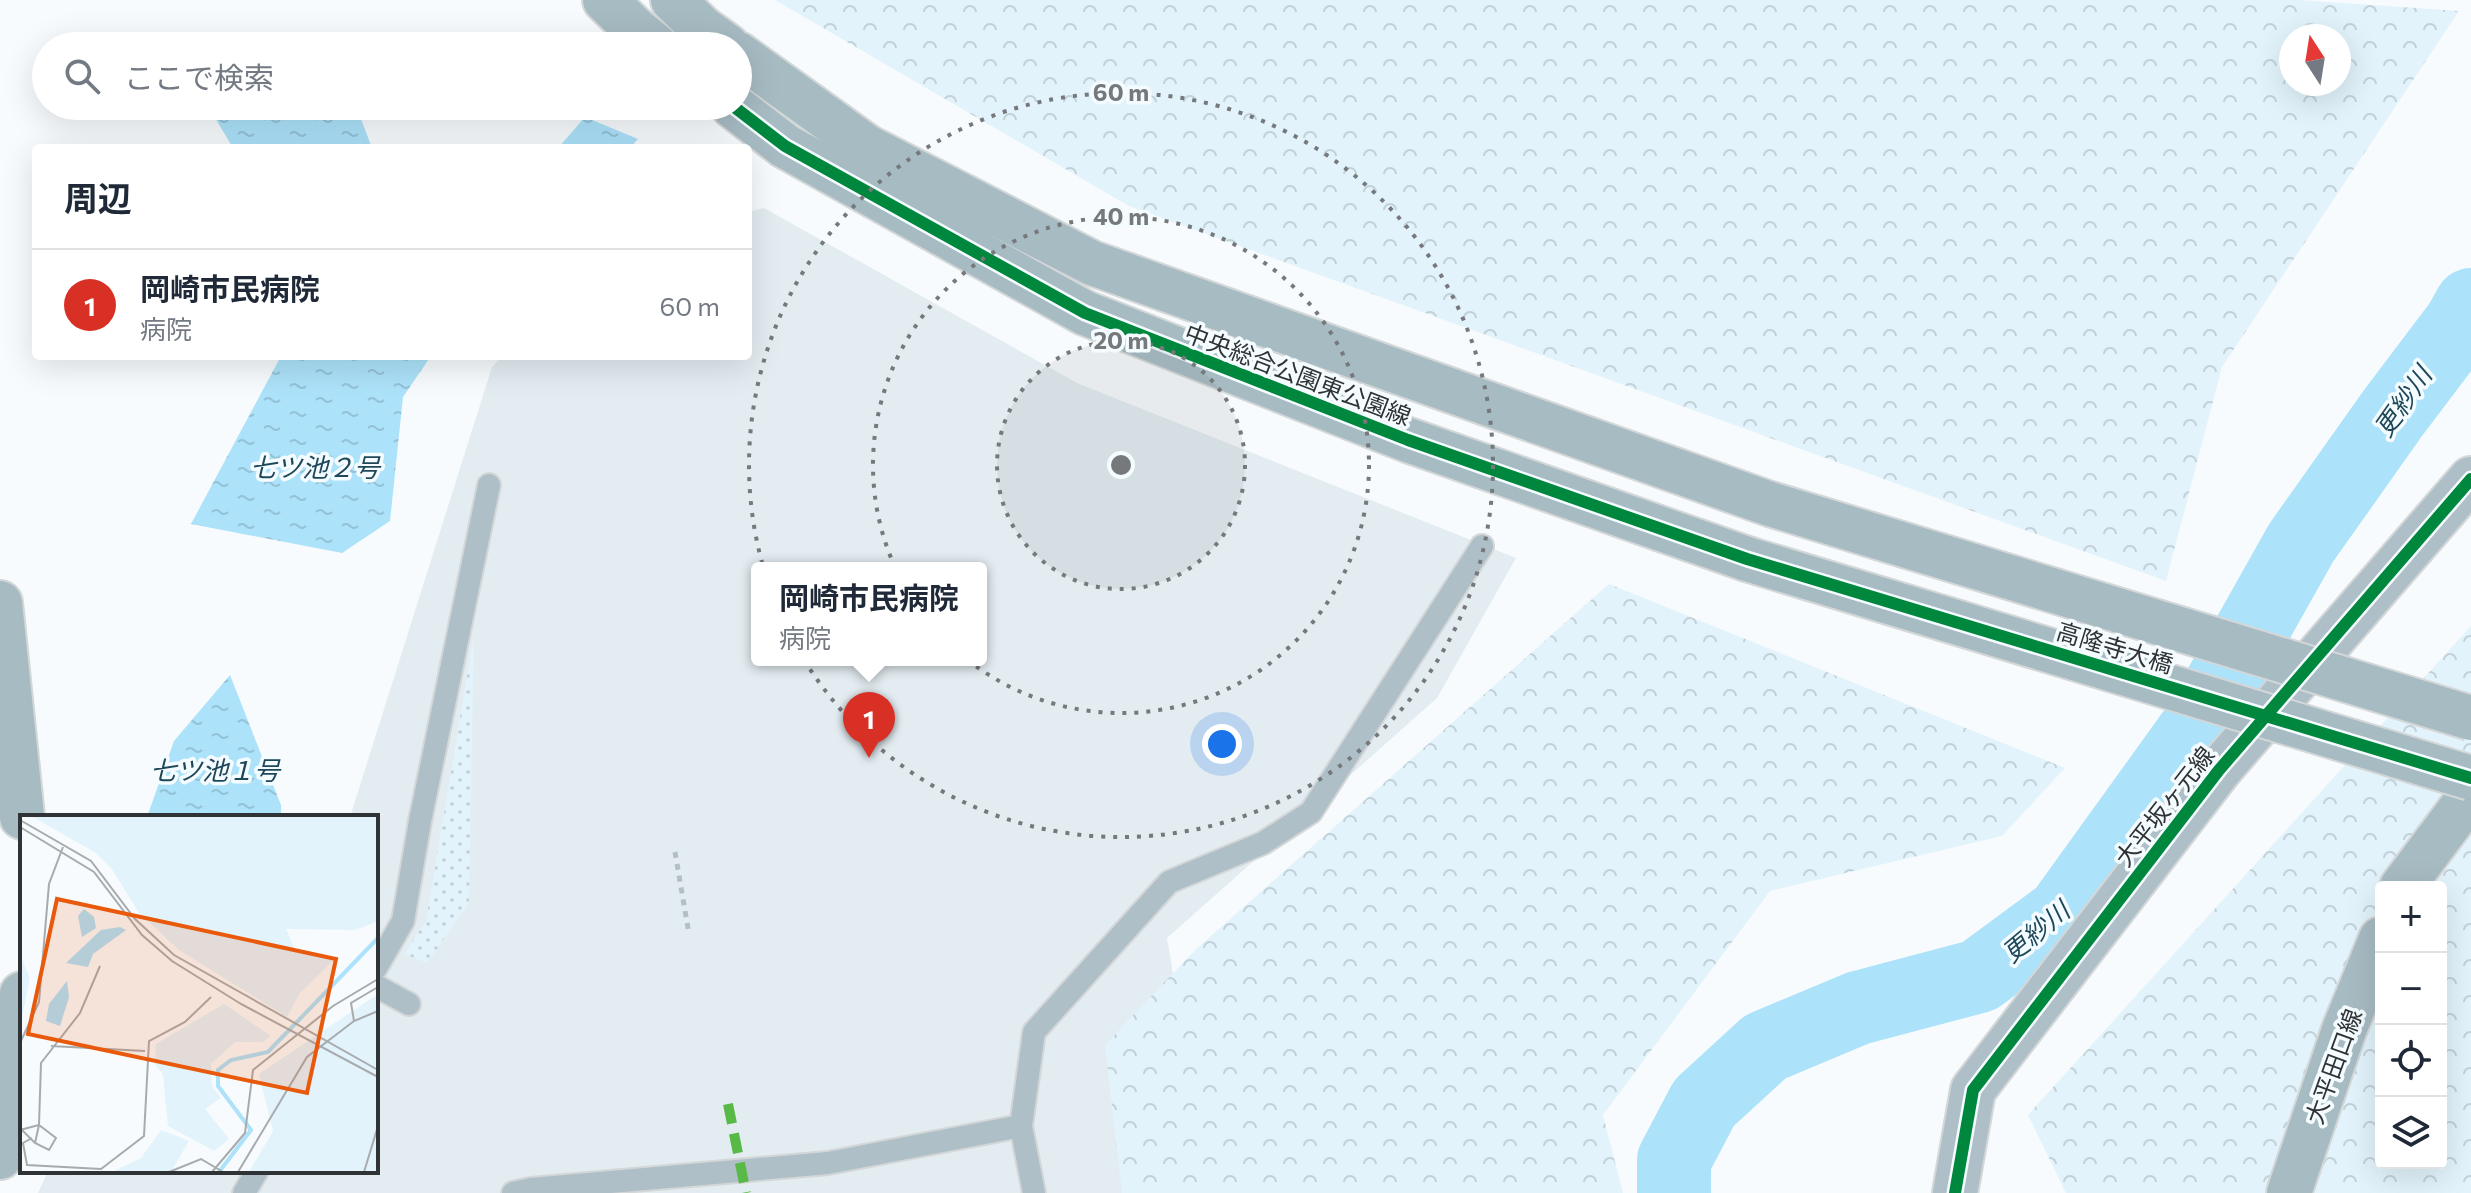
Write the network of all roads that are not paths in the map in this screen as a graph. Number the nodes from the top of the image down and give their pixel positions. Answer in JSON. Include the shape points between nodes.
{"nodes":[{"id":1,"x":605,"y":0,"type":"edge"},
{"id":2,"x":673,"y":0,"type":"edge"},
{"id":3,"x":639,"y":32,"type":"edge"},
{"id":4,"x":708,"y":32,"type":"edge"},
{"id":5,"x":752,"y":64,"type":"edge"},
{"id":6,"x":751,"y":120,"type":"edge"},
{"id":7,"x":2471,"y":479,"type":"edge"},
{"id":8,"x":489,"y":485,"type":"dead end"},
{"id":9,"x":1482,"y":546,"type":"dead end"},
{"id":10,"x":1747,"y":559,"type":"joint"},
{"id":11,"x":0,"y":603,"type":"edge"},
{"id":12,"x":2471,"y":718,"type":"edge"},
{"id":13,"x":2471,"y":778,"type":"edge"},
{"id":14,"x":2471,"y":795,"type":"edge"},
{"id":15,"x":22,"y":815,"type":"edge"},
{"id":16,"x":2406,"y":881,"type":"edge"},
{"id":17,"x":2375,"y":953,"type":"edge"},
{"id":18,"x":378,"y":965,"type":"edge"},
{"id":19,"x":378,"y":987,"type":"edge"},
{"id":20,"x":409,"y":1004,"type":"dead end"},
{"id":21,"x":20,"y":1015,"type":"edge"},
{"id":22,"x":1021,"y":1126,"type":"junction"},
{"id":23,"x":0,"y":1157,"type":"edge"},
{"id":24,"x":256,"y":1173,"type":"edge"},
{"id":25,"x":244,"y":1193,"type":"edge"},
{"id":26,"x":513,"y":1193,"type":"edge"},
{"id":27,"x":1034,"y":1193,"type":"edge"},
{"id":28,"x":1955,"y":1193,"type":"edge"},
{"id":29,"x":2289,"y":1193,"type":"edge"}],
"edges":[{"from":1,"to":3,"type":"street"},
{"from":2,"to":4,"type":"street"},
{"from":5,"to":12,"type":"street","name":"高隆寺大橋","bridge":true,"via":[[867,147],[1092,263],[1770,504]]},
{"from":6,"to":10,"type":"street","name":"中央総合公園東公園線","via":[[785,146],[1085,313],[1408,440]]},
{"from":7,"to":28,"type":"street","name":"大平坂ヶ元線","via":[[2219,770],[1973,1090]]},
{"from":8,"to":18,"type":"lane","via":[[403,921]]},
{"from":9,"to":22,"type":"lane","via":[[1311,812],[1263,843],[1169,882],[1034,1032]]},
{"from":10,"to":13,"type":"street","name":"高隆寺大橋","bridge":true},
{"from":11,"to":15,"type":"street"},
{"from":14,"to":16,"type":"street"},
{"from":17,"to":29,"type":"street","name":"大平田口線"},
{"from":19,"to":20,"type":"lane"},
{"from":21,"to":23,"type":"street","via":[[8,1139]]},
{"from":22,"to":26,"type":"lane","via":[[828,1163]]},
{"from":22,"to":27,"type":"lane"},
{"from":24,"to":25,"type":"lane"}]}
